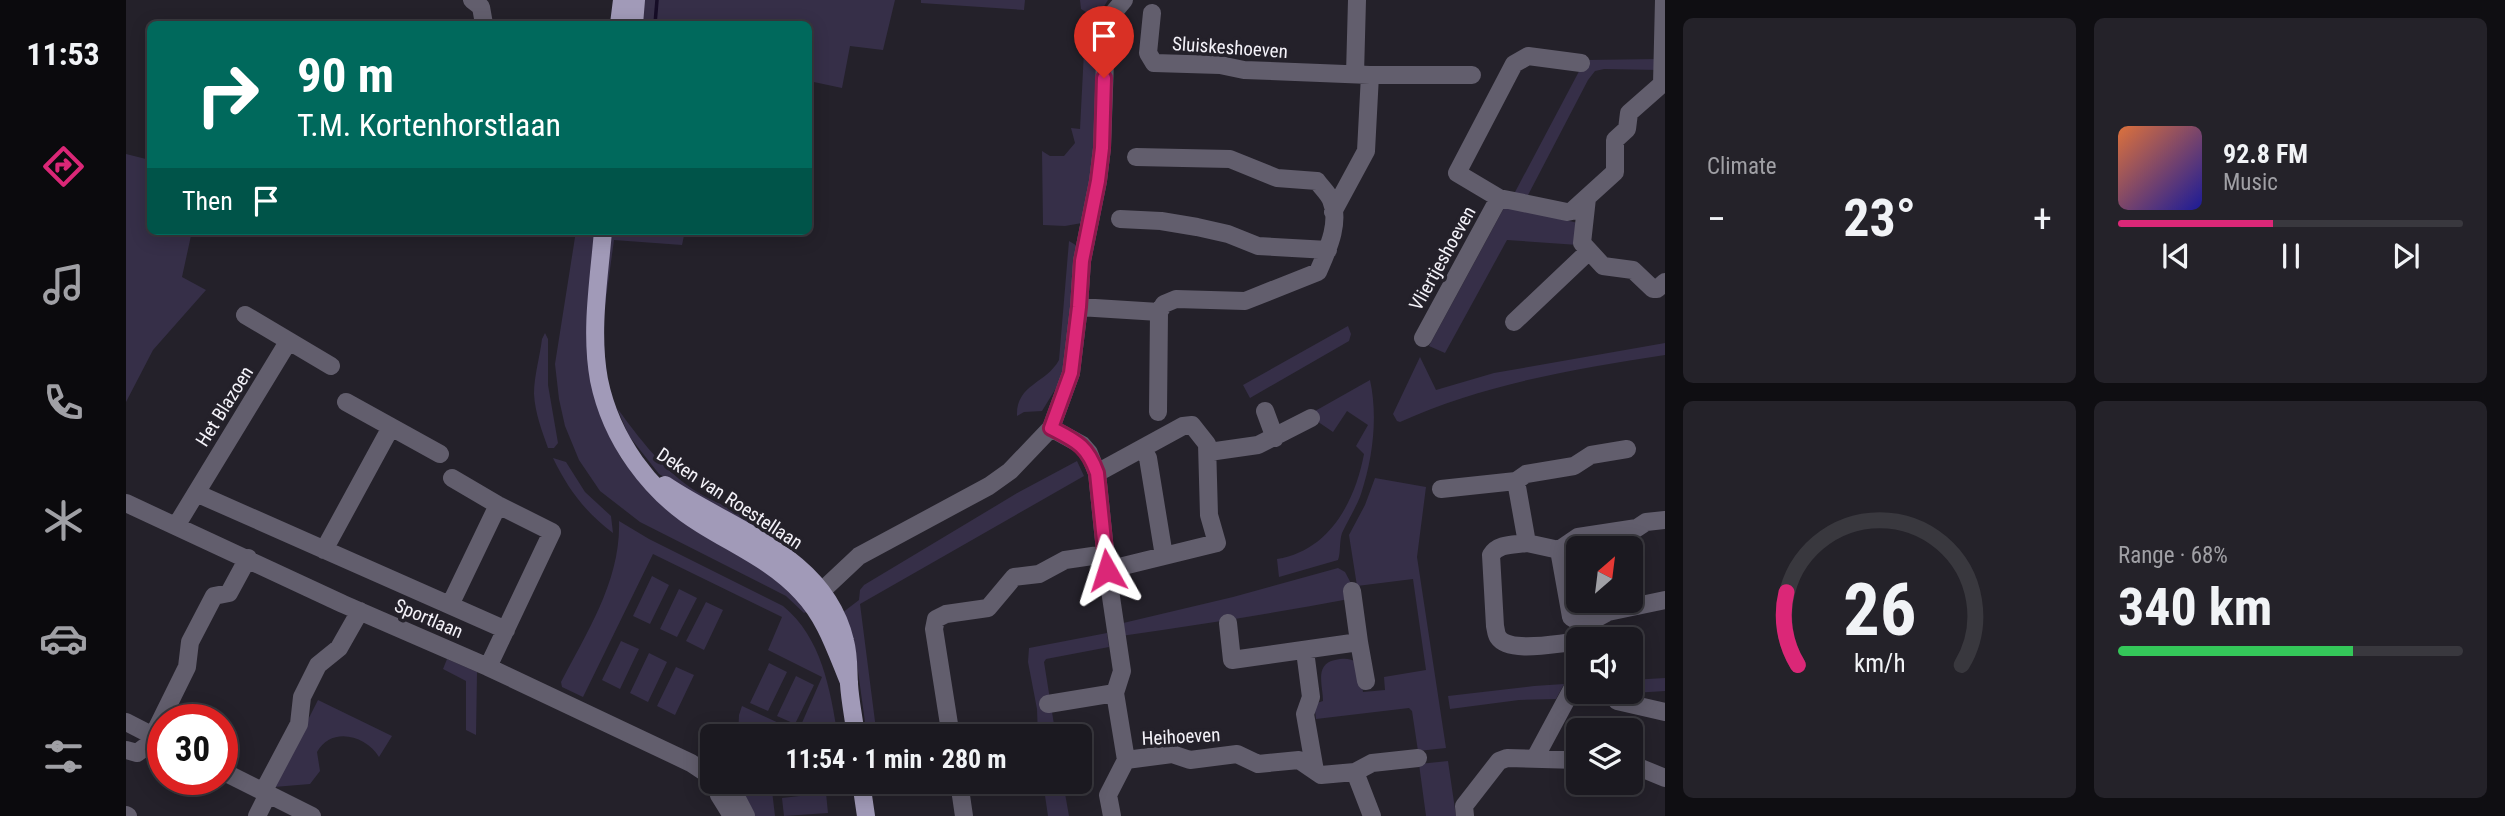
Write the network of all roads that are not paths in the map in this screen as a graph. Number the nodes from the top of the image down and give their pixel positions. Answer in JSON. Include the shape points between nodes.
{"nodes":[{"id":1,"x":472,"y":0,"type":"edge"},
{"id":2,"x":622,"y":0,"type":"edge"},
{"id":3,"x":636,"y":0,"type":"edge"},
{"id":4,"x":1124,"y":0,"type":"edge"},
{"id":5,"x":1357,"y":0,"type":"edge"},
{"id":6,"x":1664,"y":0,"type":"edge"},
{"id":7,"x":1152,"y":13,"type":"dead end"},
{"id":8,"x":484,"y":21,"type":"edge"},
{"id":9,"x":619,"y":21,"type":"edge"},
{"id":10,"x":634,"y":21,"type":"edge"},
{"id":11,"x":1581,"y":63,"type":"dead end"},
{"id":12,"x":1363,"y":75,"type":"junction"},
{"id":13,"x":1472,"y":75,"type":"dead end"},
{"id":14,"x":1663,"y":84,"type":"edge"},
{"id":15,"x":1136,"y":157,"type":"dead end"},
{"id":16,"x":1499,"y":198,"type":"junction"},
{"id":17,"x":1587,"y":198,"type":"junction"},
{"id":18,"x":1333,"y":212,"type":"junction"},
{"id":19,"x":1120,"y":219,"type":"dead end"},
{"id":20,"x":603,"y":235,"type":"edge"},
{"id":21,"x":1328,"y":250,"type":"junction"},
{"id":22,"x":1589,"y":251,"type":"junction"},
{"id":23,"x":1665,"y":282,"type":"edge"},
{"id":24,"x":1079,"y":307,"type":"junction"},
{"id":25,"x":1159,"y":312,"type":"junction"},
{"id":26,"x":245,"y":314,"type":"dead end"},
{"id":27,"x":1514,"y":322,"type":"dead end"},
{"id":28,"x":1423,"y":338,"type":"dead end"},
{"id":29,"x":288,"y":342,"type":"junction"},
{"id":30,"x":331,"y":366,"type":"dead end"},
{"id":31,"x":346,"y":402,"type":"dead end"},
{"id":32,"x":1265,"y":411,"type":"dead end"},
{"id":33,"x":1158,"y":412,"type":"dead end"},
{"id":34,"x":1311,"y":418,"type":"dead end"},
{"id":35,"x":391,"y":427,"type":"junction"},
{"id":36,"x":1051,"y":428,"type":"junction"},
{"id":37,"x":1275,"y":438,"type":"junction"},
{"id":38,"x":1142,"y":449,"type":"junction"},
{"id":39,"x":1627,"y":449,"type":"dead end"},
{"id":40,"x":1209,"y":452,"type":"junction"},
{"id":41,"x":440,"y":454,"type":"dead end"},
{"id":42,"x":1097,"y":473,"type":"junction"},
{"id":43,"x":452,"y":478,"type":"dead end"},
{"id":44,"x":1516,"y":481,"type":"junction"},
{"id":45,"x":1441,"y":489,"type":"dead end"},
{"id":46,"x":196,"y":492,"type":"junction"},
{"id":47,"x":498,"y":505,"type":"junction"},
{"id":48,"x":127,"y":506,"type":"edge"},
{"id":49,"x":1665,"y":520,"type":"edge"},
{"id":50,"x":176,"y":526,"type":"junction"},
{"id":51,"x":1527,"y":543,"type":"junction"},
{"id":52,"x":324,"y":550,"type":"junction"},
{"id":53,"x":1559,"y":550,"type":"junction"},
{"id":54,"x":1164,"y":555,"type":"junction"},
{"id":55,"x":248,"y":558,"type":"junction"},
{"id":56,"x":1106,"y":562,"type":"junction"},
{"id":57,"x":811,"y":591,"type":"junction"},
{"id":58,"x":1352,"y":591,"type":"dead end"},
{"id":59,"x":1665,"y":600,"type":"edge"},
{"id":60,"x":450,"y":606,"type":"junction"},
{"id":61,"x":360,"y":611,"type":"junction"},
{"id":62,"x":1228,"y":623,"type":"dead end"},
{"id":63,"x":1584,"y":625,"type":"joint"},
{"id":64,"x":506,"y":631,"type":"junction"},
{"id":65,"x":1359,"y":642,"type":"junction"},
{"id":66,"x":1566,"y":643,"type":"edge"},
{"id":67,"x":1305,"y":651,"type":"junction"},
{"id":68,"x":488,"y":667,"type":"junction"},
{"id":69,"x":1366,"y":681,"type":"dead end"},
{"id":70,"x":1115,"y":693,"type":"junction"},
{"id":71,"x":1566,"y":700,"type":"edge"},
{"id":72,"x":172,"y":704,"type":"edge"},
{"id":73,"x":1048,"y":704,"type":"dead end"},
{"id":74,"x":1630,"y":704,"type":"edge"},
{"id":75,"x":1665,"y":712,"type":"edge"},
{"id":76,"x":126,"y":722,"type":"edge"},
{"id":77,"x":854,"y":724,"type":"edge"},
{"id":78,"x":949,"y":724,"type":"edge"},
{"id":79,"x":147,"y":732,"type":"edge"},
{"id":80,"x":147,"y":747,"type":"edge"},
{"id":81,"x":126,"y":750,"type":"edge"},
{"id":82,"x":1418,"y":758,"type":"dead end"},
{"id":83,"x":1535,"y":758,"type":"junction"},
{"id":84,"x":1566,"y":759,"type":"edge"},
{"id":85,"x":1126,"y":761,"type":"junction"},
{"id":86,"x":700,"y":769,"type":"edge"},
{"id":87,"x":1643,"y":770,"type":"edge"},
{"id":88,"x":1315,"y":771,"type":"junction"},
{"id":89,"x":1355,"y":772,"type":"junction"},
{"id":90,"x":238,"y":779,"type":"edge"},
{"id":91,"x":1665,"y":780,"type":"edge"},
{"id":92,"x":265,"y":793,"type":"junction"},
{"id":93,"x":719,"y":794,"type":"edge"},
{"id":94,"x":735,"y":794,"type":"edge"},
{"id":95,"x":863,"y":794,"type":"edge"},
{"id":96,"x":961,"y":794,"type":"edge"},
{"id":97,"x":257,"y":816,"type":"edge"},
{"id":98,"x":312,"y":816,"type":"edge"},
{"id":99,"x":732,"y":816,"type":"edge"},
{"id":100,"x":746,"y":816,"type":"edge"},
{"id":101,"x":866,"y":816,"type":"edge"},
{"id":102,"x":964,"y":816,"type":"edge"},
{"id":103,"x":1112,"y":816,"type":"edge"},
{"id":104,"x":1372,"y":816,"type":"edge"},
{"id":105,"x":1465,"y":816,"type":"edge"}],
"edges":[{"from":1,"to":8,"type":"street","via":[[481,6]]},
{"from":2,"to":9,"type":"main road"},
{"from":3,"to":10,"type":"main road"},
{"from":4,"to":24,"type":"street","via":[[1109,18],[1106,31],[1102,148],[1082,261]]},
{"from":5,"to":12,"type":"street"},
{"from":6,"to":14,"type":"street"},
{"from":7,"to":12,"type":"street","name":"Sluiskeshoeven","via":[[1148,53],[1154,63]]},
{"from":11,"to":16,"type":"street","name":"Vliertjeshoeven","via":[[1528,56],[1514,64],[1457,173]]},
{"from":12,"to":13,"type":"street","name":"Sluiskeshoeven"},
{"from":12,"to":18,"type":"street","via":[[1366,151]]},
{"from":14,"to":17,"type":"street","via":[[1629,113],[1627,129],[1615,140],[1615,172]]},
{"from":15,"to":18,"type":"street","via":[[1230,159],[1277,178],[1317,181],[1331,199]]},
{"from":16,"to":17,"type":"street","name":"Vliertjeshoeven","via":[[1567,212]]},
{"from":16,"to":28,"type":"street","name":"Vliertjeshoeven"},
{"from":17,"to":22,"type":"street","via":[[1581,243]]},
{"from":18,"to":21,"type":"street"},
{"from":19,"to":21,"type":"street","via":[[1197,227],[1258,246]]},
{"from":20,"to":57,"type":"main road","name":"Deken van Roestellaan","via":[[596,323],[599,380],[614,426],[635,462],[649,482],[684,514]]},
{"from":21,"to":25,"type":"street","via":[[1318,272],[1245,301],[1176,299]]},
{"from":22,"to":23,"type":"street","via":[[1603,266],[1633,270],[1653,289]]},
{"from":22,"to":27,"type":"street"},
{"from":24,"to":25,"type":"street"},
{"from":24,"to":36,"type":"street","via":[[1071,373]]},
{"from":25,"to":33,"type":"street"},
{"from":26,"to":29,"type":"street"},
{"from":29,"to":30,"type":"street"},
{"from":29,"to":46,"type":"street","name":"Het Blazoen"},
{"from":31,"to":35,"type":"street"},
{"from":32,"to":37,"type":"street"},
{"from":34,"to":37,"type":"street"},
{"from":35,"to":41,"type":"street"},
{"from":35,"to":52,"type":"street"},
{"from":36,"to":42,"type":"street","via":[[1082,445]]},
{"from":36,"to":57,"type":"street","via":[[989,486],[859,556]]},
{"from":37,"to":40,"type":"street"},
{"from":38,"to":40,"type":"street","via":[[1192,425]]},
{"from":38,"to":42,"type":"street"},
{"from":38,"to":54,"type":"street","via":[[1148,458]]},
{"from":39,"to":44,"type":"street","via":[[1591,455],[1574,466],[1526,474]]},
{"from":40,"to":54,"type":"street","via":[[1209,515],[1217,543]]},
{"from":42,"to":56,"type":"street","name":"Heihoeven"},
{"from":43,"to":47,"type":"street"},
{"from":44,"to":45,"type":"street"},
{"from":44,"to":51,"type":"street"},
{"from":46,"to":50,"type":"street","name":"Het Blazoen"},
{"from":46,"to":52,"type":"street"},
{"from":47,"to":60,"type":"street"},
{"from":47,"to":64,"type":"street","via":[[552,532]]},
{"from":48,"to":50,"type":"street","name":"Sportlaan"},
{"from":49,"to":53,"type":"street","via":[[1578,537]]},
{"from":50,"to":55,"type":"street","name":"Sportlaan"},
{"from":51,"to":53,"type":"street"},
{"from":51,"to":66,"type":"street","via":[[1502,546],[1491,555],[1498,637],[1516,647]]},
{"from":52,"to":60,"type":"street"},
{"from":53,"to":63,"type":"street","via":[[1571,617]]},
{"from":54,"to":56,"type":"street"},
{"from":55,"to":61,"type":"street","name":"Sportlaan"},
{"from":55,"to":72,"type":"street","via":[[229,593],[214,596],[190,642],[187,667]]},
{"from":56,"to":70,"type":"street","name":"Heihoeven","via":[[1122,671]]},
{"from":56,"to":78,"type":"street","via":[[1065,560],[1039,575],[1014,577],[988,608],[936,619]]},
{"from":57,"to":77,"type":"main road","name":"Deken van Roestellaan","via":[[849,682]]},
{"from":58,"to":65,"type":"street"},
{"from":59,"to":63,"type":"street","via":[[1608,612]]},
{"from":60,"to":64,"type":"street"},
{"from":61,"to":68,"type":"street","name":"Sportlaan"},
{"from":61,"to":92,"type":"street","via":[[339,648],[318,665],[302,697],[299,723]]},
{"from":62,"to":67,"type":"street","via":[[1232,660]]},
{"from":64,"to":68,"type":"street"},
{"from":65,"to":67,"type":"street"},
{"from":65,"to":69,"type":"street"},
{"from":67,"to":88,"type":"street","via":[[1311,696],[1305,714]]},
{"from":68,"to":86,"type":"street","name":"Sportlaan"},
{"from":70,"to":73,"type":"street"},
{"from":70,"to":85,"type":"street","name":"Heihoeven"},
{"from":71,"to":83,"type":"street"},
{"from":74,"to":75,"type":"street"},
{"from":76,"to":79,"type":"street"},
{"from":80,"to":81,"type":"street","via":[[137,754]]},
{"from":82,"to":89,"type":"street","name":"Heihoeven","via":[[1372,763]]},
{"from":83,"to":84,"type":"street"},
{"from":83,"to":105,"type":"street","via":[[1499,761],[1464,806]]},
{"from":85,"to":88,"type":"street","name":"Heihoeven","via":[[1172,754],[1190,760],[1237,754],[1258,764],[1299,760]]},
{"from":85,"to":103,"type":"street","name":"Heihoeven","via":[[1108,795]]},
{"from":87,"to":91,"type":"street"},
{"from":88,"to":89,"type":"street","name":"Heihoeven","via":[[1321,775]]},
{"from":89,"to":104,"type":"street"},
{"from":90,"to":92,"type":"street"},
{"from":92,"to":97,"type":"street"},
{"from":92,"to":98,"type":"street"},
{"from":93,"to":99,"type":"street"},
{"from":94,"to":100,"type":"street"},
{"from":95,"to":101,"type":"main road"},
{"from":96,"to":102,"type":"street"}]}
